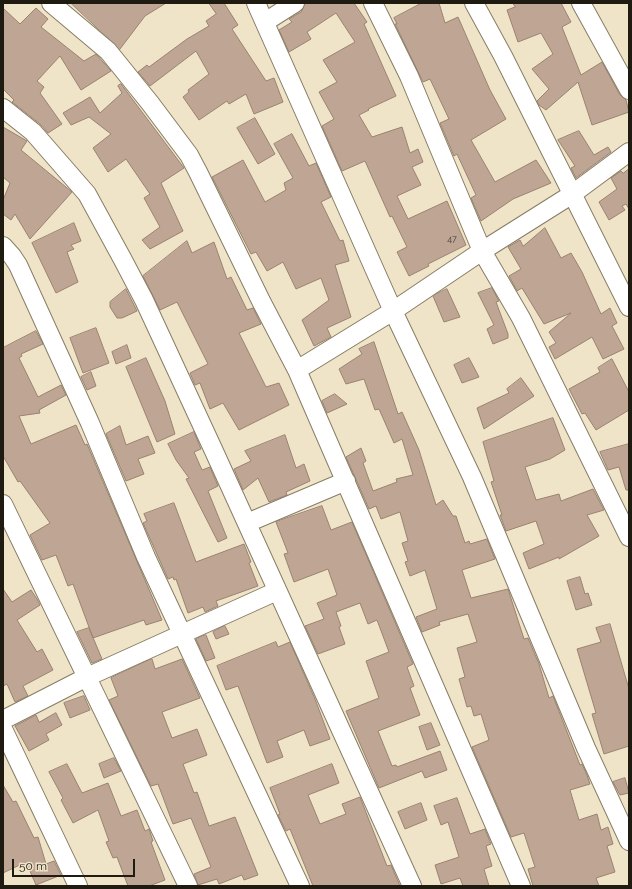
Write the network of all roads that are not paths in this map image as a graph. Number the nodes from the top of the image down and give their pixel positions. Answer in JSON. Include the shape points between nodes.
{"nodes":[{"id":1,"x":51,"y":3,"type":"edge"},
{"id":2,"x":256,"y":3,"type":"edge"},
{"id":3,"x":295,"y":3,"type":"edge"},
{"id":4,"x":373,"y":3,"type":"edge"},
{"id":5,"x":474,"y":3,"type":"edge"},
{"id":6,"x":581,"y":3,"type":"edge"},
{"id":7,"x":265,"y":22,"type":"junction"},
{"id":8,"x":629,"y":90,"type":"edge"},
{"id":9,"x":3,"y":108,"type":"edge"},
{"id":10,"x":629,"y":152,"type":"edge"},
{"id":11,"x":571,"y":195,"type":"junction"},
{"id":12,"x":3,"y":246,"type":"edge"},
{"id":13,"x":482,"y":251,"type":"junction"},
{"id":14,"x":629,"y":307,"type":"edge"},
{"id":15,"x":393,"y":311,"type":"junction"},
{"id":16,"x":297,"y":370,"type":"junction"},
{"id":17,"x":346,"y":482,"type":"junction"},
{"id":18,"x":3,"y":504,"type":"edge"},
{"id":19,"x":247,"y":523,"type":"junction"},
{"id":20,"x":629,"y":537,"type":"edge"},
{"id":21,"x":277,"y":590,"type":"junction"},
{"id":22,"x":182,"y":633,"type":"junction"},
{"id":23,"x":87,"y":677,"type":"junction"},
{"id":24,"x":3,"y":720,"type":"edge"},
{"id":25,"x":3,"y":729,"type":"edge"},
{"id":26,"x":629,"y":841,"type":"edge"},
{"id":27,"x":78,"y":886,"type":"edge"},
{"id":28,"x":188,"y":886,"type":"edge"},
{"id":29,"x":300,"y":886,"type":"edge"},
{"id":30,"x":412,"y":886,"type":"edge"},
{"id":31,"x":521,"y":886,"type":"edge"}],
"edges":[{"from":1,"to":16,"type":"street","via":[[108,51],[189,156]]},
{"from":2,"to":7,"type":"street"},
{"from":3,"to":7,"type":"street"},
{"from":4,"to":13,"type":"street","via":[[409,76]]},
{"from":5,"to":11,"type":"street"},
{"from":6,"to":8,"type":"street"},
{"from":7,"to":15,"type":"street"},
{"from":9,"to":19,"type":"street","via":[[33,132],[87,194],[95,207],[144,300]]},
{"from":10,"to":11,"type":"street"},
{"from":11,"to":13,"type":"street"},
{"from":11,"to":14,"type":"street"},
{"from":12,"to":22,"type":"street","via":[[18,266]]},
{"from":13,"to":15,"type":"street"},
{"from":13,"to":20,"type":"street","via":[[524,325]]},
{"from":15,"to":16,"type":"street"},
{"from":15,"to":26,"type":"street","via":[[472,477],[580,733]]},
{"from":16,"to":17,"type":"street"},
{"from":17,"to":19,"type":"street"},
{"from":17,"to":31,"type":"street"},
{"from":18,"to":23,"type":"street"},
{"from":19,"to":21,"type":"street"},
{"from":21,"to":22,"type":"street"},
{"from":21,"to":30,"type":"street"},
{"from":22,"to":23,"type":"street"},
{"from":22,"to":29,"type":"street"},
{"from":23,"to":24,"type":"street"},
{"from":23,"to":28,"type":"street"},
{"from":25,"to":27,"type":"street"}]}
